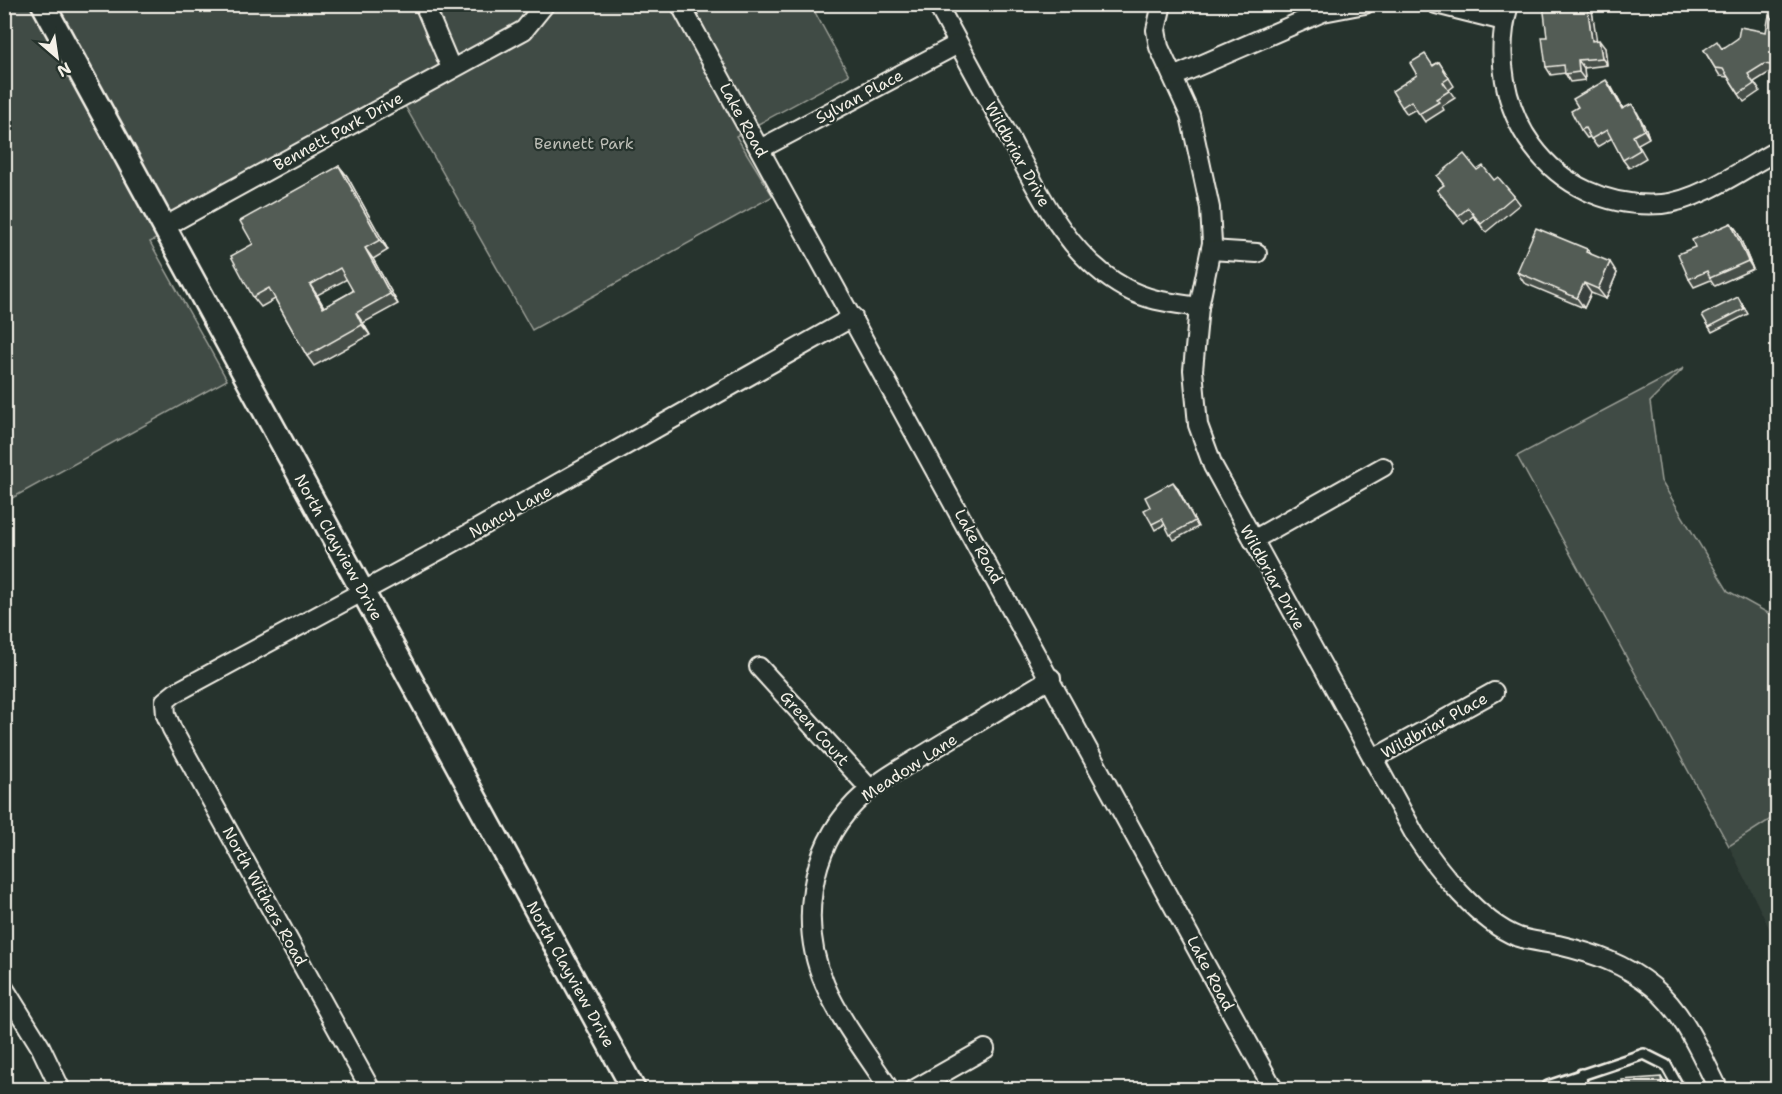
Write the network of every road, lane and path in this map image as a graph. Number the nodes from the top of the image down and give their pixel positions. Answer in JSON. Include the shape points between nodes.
{"nodes":[{"id":1,"x":43,"y":4,"type":"edge"},
{"id":2,"x":424,"y":4,"type":"edge"},
{"id":3,"x":545,"y":4,"type":"edge"},
{"id":4,"x":680,"y":4,"type":"edge"},
{"id":5,"x":937,"y":4,"type":"edge"},
{"id":6,"x":1162,"y":4,"type":"edge"},
{"id":7,"x":1365,"y":4,"type":"edge"},
{"id":8,"x":1436,"y":4,"type":"edge"},
{"id":9,"x":1506,"y":13,"type":"edge"},
{"id":10,"x":958,"y":44,"type":"junction"},
{"id":11,"x":452,"y":68,"type":"junction"},
{"id":12,"x":1173,"y":77,"type":"junction"},
{"id":13,"x":760,"y":150,"type":"junction"},
{"id":14,"x":1778,"y":150,"type":"edge"},
{"id":15,"x":165,"y":227,"type":"junction"},
{"id":16,"x":1211,"y":250,"type":"junction"},
{"id":17,"x":1257,"y":253,"type":"dead end"},
{"id":18,"x":1199,"y":307,"type":"junction"},
{"id":19,"x":853,"y":317,"type":"junction"},
{"id":20,"x":1383,"y":467,"type":"dead end"},
{"id":21,"x":1253,"y":540,"type":"junction"},
{"id":22,"x":363,"y":591,"type":"junction"},
{"id":23,"x":759,"y":667,"type":"dead end"},
{"id":24,"x":1051,"y":678,"type":"junction"},
{"id":25,"x":1494,"y":692,"type":"dead end"},
{"id":26,"x":165,"y":701,"type":"joint"},
{"id":27,"x":1373,"y":759,"type":"junction"},
{"id":28,"x":870,"y":789,"type":"junction"},
{"id":29,"x":4,"y":988,"type":"edge"},
{"id":30,"x":984,"y":1049,"type":"dead end"},
{"id":31,"x":1581,"y":1074,"type":"junction"},
{"id":32,"x":61,"y":1089,"type":"edge"},
{"id":33,"x":371,"y":1089,"type":"edge"},
{"id":34,"x":634,"y":1089,"type":"edge"},
{"id":35,"x":890,"y":1089,"type":"edge"},
{"id":36,"x":913,"y":1089,"type":"edge"},
{"id":37,"x":1274,"y":1089,"type":"edge"},
{"id":38,"x":1546,"y":1089,"type":"edge"},
{"id":39,"x":1582,"y":1089,"type":"edge"},
{"id":40,"x":1680,"y":1089,"type":"edge"},
{"id":41,"x":1719,"y":1089,"type":"edge"}],
"edges":[{"from":1,"to":15,"type":"street","name":"North Clayview Drive"},
{"from":2,"to":11,"type":"street"},
{"from":3,"to":11,"type":"street","via":[[524,30]]},
{"from":4,"to":13,"type":"street","name":"Lake Road"},
{"from":5,"to":10,"type":"street","name":"Wildbriar Drive"},
{"from":6,"to":12,"type":"street","via":[[1156,30]]},
{"from":7,"to":12,"type":"street","via":[[1323,12]]},
{"from":8,"to":9,"type":"street"},
{"from":9,"to":14,"type":"street","via":[[1501,54],[1510,110],[1551,167],[1589,193],[1617,201],[1662,204],[1686,199]]},
{"from":10,"to":13,"type":"street","name":"Sylvan Place"},
{"from":10,"to":18,"type":"street","name":"Wildbriar Drive","via":[[1044,202],[1081,251],[1134,293],[1154,301]]},
{"from":11,"to":15,"type":"street","name":"Bennett Park Drive"},
{"from":12,"to":16,"type":"street","via":[[1190,115],[1210,208]]},
{"from":13,"to":19,"type":"street","name":"Lake Road"},
{"from":15,"to":22,"type":"street","name":"North Clayview Drive"},
{"from":16,"to":17,"type":"street"},
{"from":16,"to":18,"type":"street"},
{"from":18,"to":21,"type":"street","name":"Wildbriar Drive","via":[[1193,370],[1198,424],[1213,466]]},
{"from":19,"to":22,"type":"street","name":"Nancy Lane"},
{"from":19,"to":24,"type":"street","name":"Lake Road"},
{"from":20,"to":21,"type":"street"},
{"from":21,"to":27,"type":"street","name":"Wildbriar Drive"},
{"from":22,"to":26,"type":"street","name":"Nancy Lane"},
{"from":22,"to":34,"type":"street","name":"North Clayview Drive"},
{"from":23,"to":28,"type":"street","name":"Green Court"},
{"from":24,"to":28,"type":"street","name":"Meadow Lane"},
{"from":24,"to":37,"type":"street","name":"Lake Road"},
{"from":25,"to":27,"type":"street","name":"Wildbriar Place"},
{"from":26,"to":33,"type":"street","name":"North Withers Road","via":[[172,729]]},
{"from":27,"to":41,"type":"street","name":"Wildbriar Drive","via":[[1431,860],[1474,906],[1517,936],[1602,957],[1645,981],[1681,1017]]},
{"from":28,"to":35,"type":"street","name":"Meadow Lane","via":[[840,820],[829,838],[814,879],[811,922],[820,971],[835,1006]]},
{"from":29,"to":32,"type":"street"},
{"from":30,"to":36,"type":"street"},
{"from":31,"to":38,"type":"lane"},
{"from":31,"to":39,"type":"lane"},
{"from":31,"to":40,"type":"lane","via":[[1644,1054],[1666,1065]]}]}
